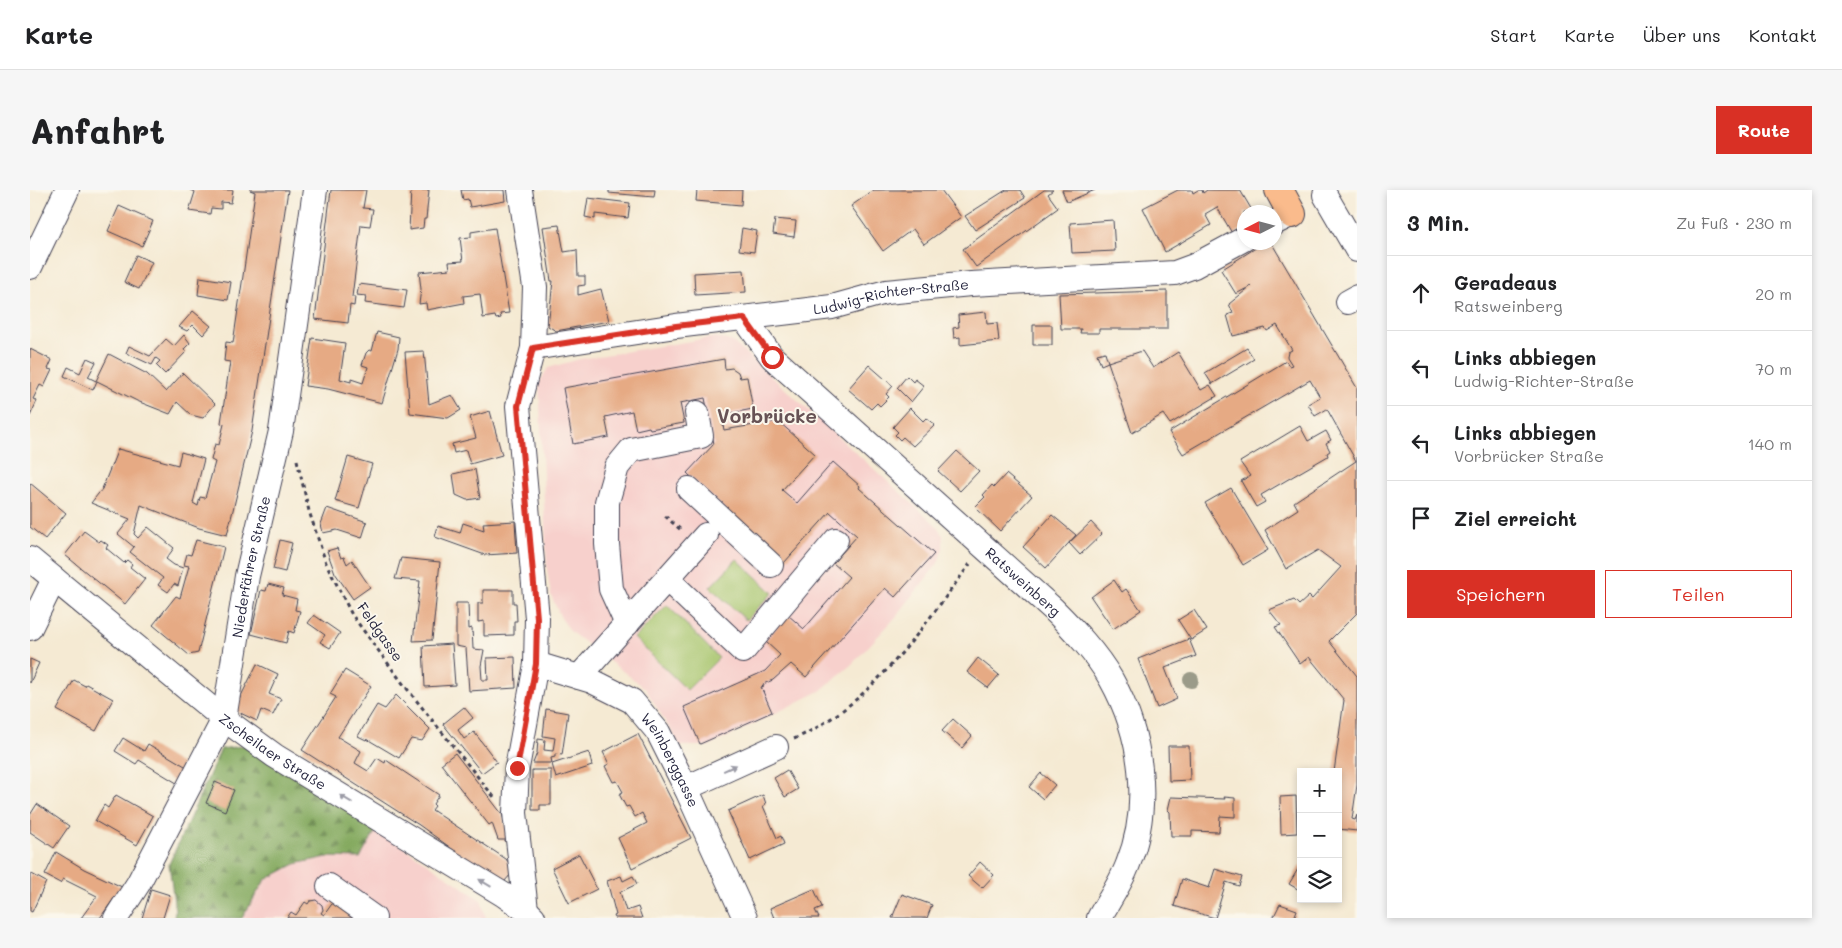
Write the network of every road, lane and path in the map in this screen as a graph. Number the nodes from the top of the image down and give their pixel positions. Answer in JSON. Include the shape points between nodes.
{"nodes":[{"id":1,"x":67,"y":190,"type":"edge"},
{"id":2,"x":315,"y":190,"type":"edge"},
{"id":3,"x":520,"y":190,"type":"edge"},
{"id":4,"x":1279,"y":190,"type":"edge"},
{"id":5,"x":1325,"y":195,"type":"dead end"},
{"id":6,"x":1284,"y":219,"type":"edge"},
{"id":7,"x":1237,"y":243,"type":"edge"},
{"id":8,"x":1357,"y":250,"type":"edge"},
{"id":9,"x":30,"y":267,"type":"edge"},
{"id":10,"x":744,"y":318,"type":"junction"},
{"id":11,"x":533,"y":348,"type":"junction"},
{"id":12,"x":697,"y":413,"type":"dead end"},
{"id":13,"x":281,"y":431,"type":"junction"},
{"id":14,"x":689,"y":489,"type":"dead end"},
{"id":15,"x":706,"y":535,"type":"dead end"},
{"id":16,"x":836,"y":540,"type":"dead end"},
{"id":17,"x":983,"y":547,"type":"junction"},
{"id":18,"x":30,"y":559,"type":"edge"},
{"id":19,"x":771,"y":565,"type":"dead end"},
{"id":20,"x":54,"y":579,"type":"junction"},
{"id":21,"x":667,"y":579,"type":"junction"},
{"id":22,"x":627,"y":624,"type":"junction"},
{"id":23,"x":30,"y":628,"type":"edge"},
{"id":24,"x":536,"y":664,"type":"junction"},
{"id":25,"x":579,"y":677,"type":"junction"},
{"id":26,"x":224,"y":719,"type":"junction"},
{"id":27,"x":776,"y":747,"type":"joint"},
{"id":28,"x":686,"y":788,"type":"junction"},
{"id":29,"x":515,"y":813,"type":"junction"},
{"id":30,"x":329,"y":886,"type":"dead end"},
{"id":31,"x":525,"y":915,"type":"edge"},
{"id":32,"x":116,"y":918,"type":"edge"},
{"id":33,"x":374,"y":918,"type":"edge"},
{"id":34,"x":745,"y":918,"type":"edge"},
{"id":35,"x":1099,"y":918,"type":"edge"}],
"edges":[{"from":1,"to":9,"type":"street"},
{"from":2,"to":13,"type":"street","name":"Niederfährer Straße"},
{"from":3,"to":11,"type":"street","via":[[535,287]]},
{"from":4,"to":6,"type":"main road"},
{"from":5,"to":8,"type":"street"},
{"from":7,"to":10,"type":"street","name":"Ludwig-Richter-Straße","via":[[1175,273],[886,292],[832,307]]},
{"from":10,"to":11,"type":"street","name":"Ludwig-Richter-Straße"},
{"from":10,"to":17,"type":"street","name":"Ratsweinberg","via":[[772,357]]},
{"from":11,"to":24,"type":"street","via":[[518,406],[537,618]]},
{"from":12,"to":22,"type":"street","via":[[701,436],[631,450],[617,467],[607,502],[607,544],[611,589]]},
{"from":13,"to":26,"type":"street","name":"Niederfährer Straße","via":[[247,576]]},
{"from":13,"to":29,"type":"path","name":"Feldgasse","via":[[298,461],[309,511],[326,563],[352,615],[504,810]]},
{"from":14,"to":19,"type":"street"},
{"from":15,"to":21,"type":"street"},
{"from":16,"to":21,"type":"street","via":[[743,651]]},
{"from":17,"to":27,"type":"path","via":[[919,632],[879,678],[814,730]]},
{"from":17,"to":35,"type":"street","name":"Ratsweinberg","via":[[1081,638],[1111,679],[1129,718],[1140,765],[1139,823],[1128,864]]},
{"from":18,"to":20,"type":"street","name":"Zscheilaer Straße"},
{"from":20,"to":23,"type":"street"},
{"from":20,"to":26,"type":"street","name":"Zscheilaer Straße"},
{"from":21,"to":22,"type":"street"},
{"from":22,"to":25,"type":"street"},
{"from":24,"to":25,"type":"street","name":"Weinberggasse"},
{"from":24,"to":29,"type":"street","via":[[517,768]]},
{"from":25,"to":28,"type":"street","name":"Weinberggasse","via":[[632,701],[658,732]]},
{"from":31,"to":26,"type":"street","name":"Zscheilaer Straße","one_way":true,"via":[[275,756]]},
{"from":26,"to":32,"type":"street","name":"Niederfährer Straße","via":[[138,884]]},
{"from":28,"to":27,"type":"street","one_way":true},
{"from":28,"to":34,"type":"street","name":"Weinberggasse"},
{"from":29,"to":31,"type":"street"},
{"from":30,"to":33,"type":"street"}]}
